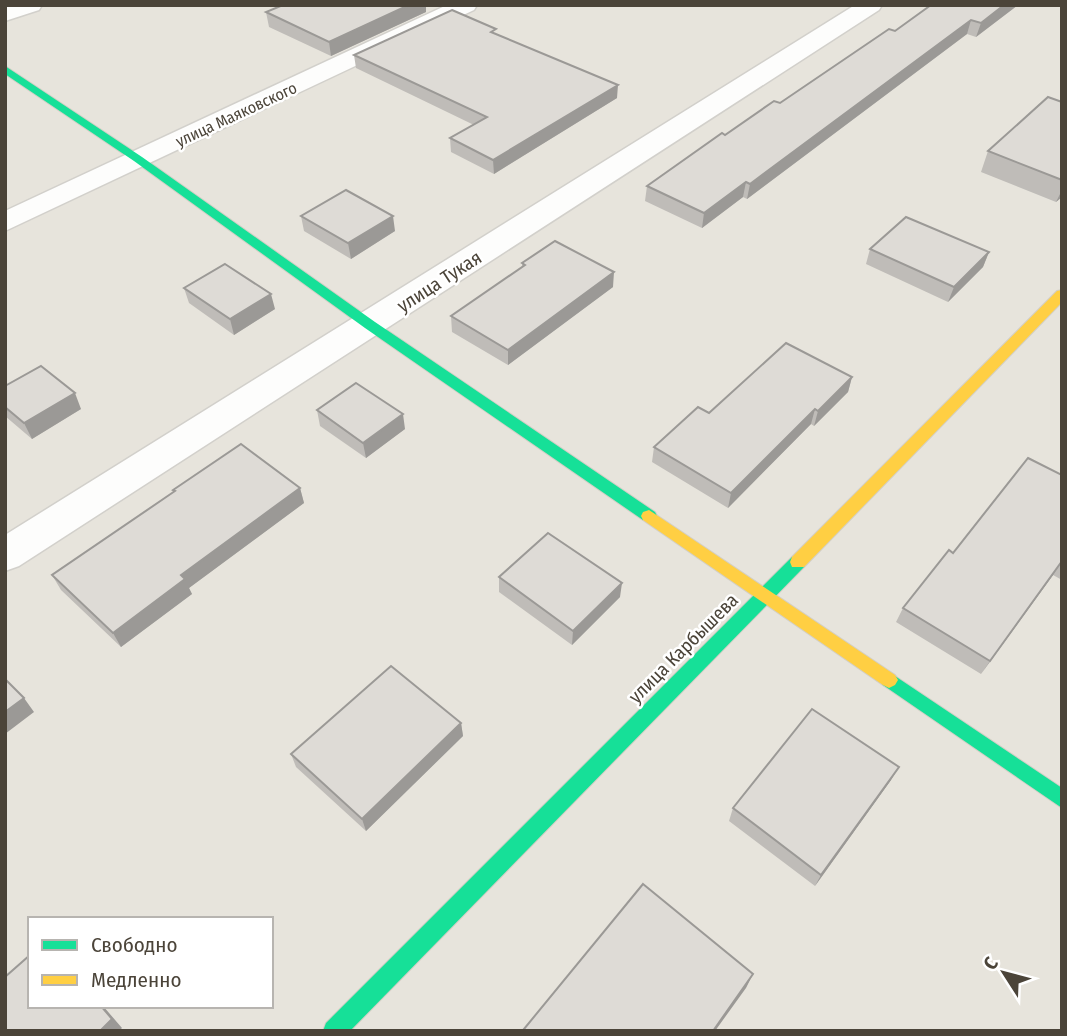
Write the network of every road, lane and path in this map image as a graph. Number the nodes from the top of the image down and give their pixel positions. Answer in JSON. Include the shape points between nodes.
{"nodes":[{"id":1,"x":31,"y":5,"type":"edge"},
{"id":2,"x":466,"y":5,"type":"edge"},
{"id":3,"x":871,"y":5,"type":"edge"},
{"id":4,"x":5,"y":15,"type":"edge"},
{"id":5,"x":5,"y":69,"type":"edge"},
{"id":6,"x":138,"y":159,"type":"junction"},
{"id":7,"x":5,"y":222,"type":"edge"},
{"id":8,"x":1062,"y":294,"type":"edge"},
{"id":9,"x":370,"y":325,"type":"junction"},
{"id":10,"x":5,"y":555,"type":"edge"},
{"id":11,"x":763,"y":597,"type":"junction"},
{"id":12,"x":1062,"y":799,"type":"edge"},
{"id":13,"x":334,"y":1031,"type":"edge"}],
"edges":[{"from":1,"to":4,"type":"street"},
{"from":2,"to":6,"type":"street","name":"улица Маяковского"},
{"from":3,"to":9,"type":"street","name":"улица Тукая"},
{"from":5,"to":6,"type":"street"},
{"from":6,"to":7,"type":"street","name":"улица Маяковского"},
{"from":6,"to":9,"type":"street"},
{"from":8,"to":11,"type":"street","name":"улица Карбышева"},
{"from":9,"to":10,"type":"street","name":"улица Тукая"},
{"from":9,"to":11,"type":"street"},
{"from":11,"to":12,"type":"street"},
{"from":11,"to":13,"type":"street","name":"улица Карбышева"}]}
